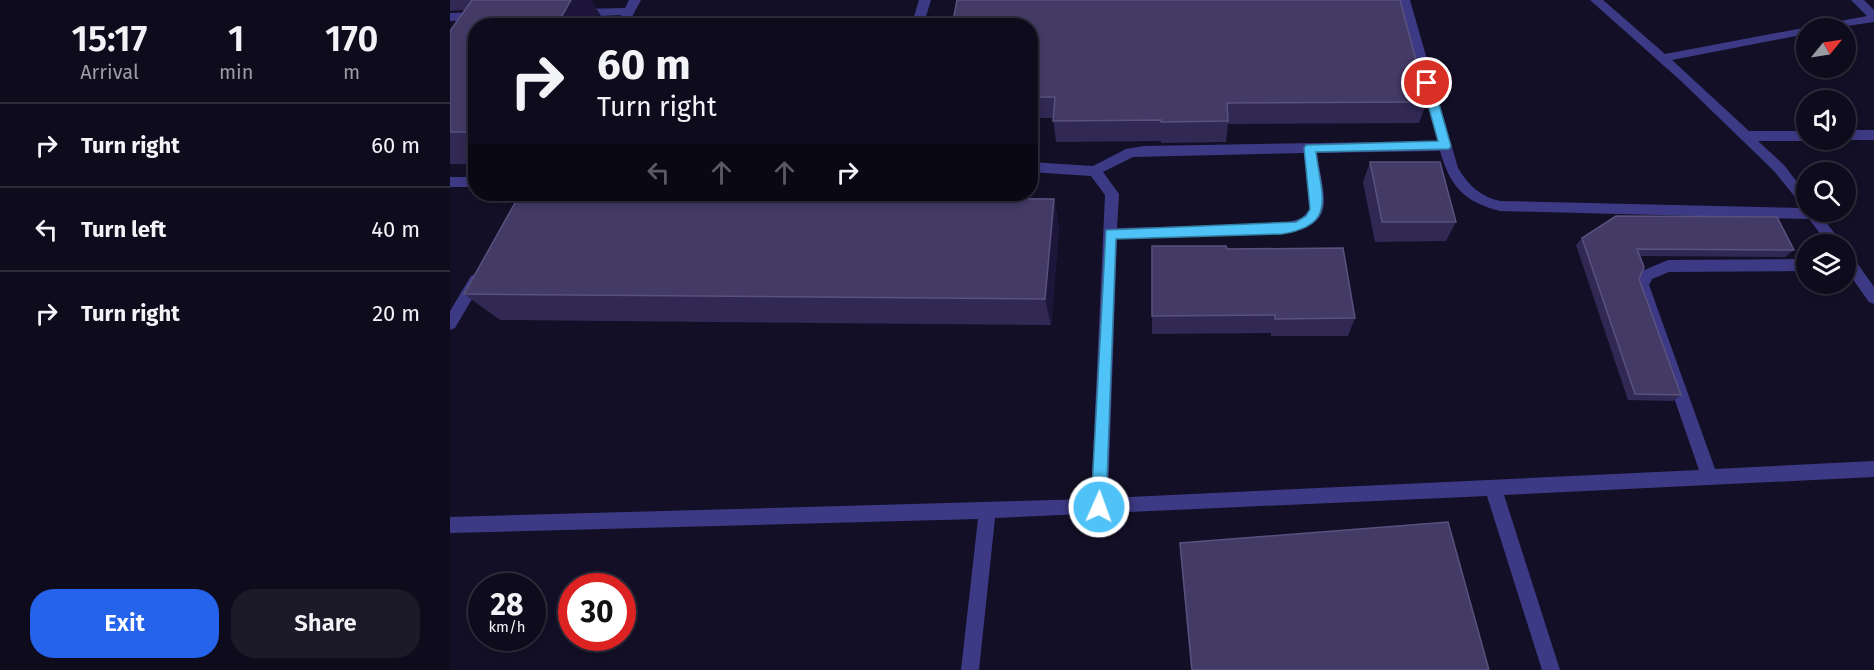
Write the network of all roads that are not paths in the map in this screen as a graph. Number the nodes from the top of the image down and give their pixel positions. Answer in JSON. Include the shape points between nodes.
{"nodes":[{"id":1,"x":635,"y":0,"type":"edge"},
{"id":2,"x":925,"y":0,"type":"edge"},
{"id":3,"x":1404,"y":0,"type":"edge"},
{"id":4,"x":1596,"y":0,"type":"edge"},
{"id":5,"x":1857,"y":0,"type":"edge"},
{"id":6,"x":628,"y":11,"type":"junction"},
{"id":7,"x":572,"y":13,"type":"dead end"},
{"id":8,"x":494,"y":15,"type":"edge"},
{"id":9,"x":450,"y":17,"type":"edge"},
{"id":10,"x":1874,"y":17,"type":"edge"},
{"id":11,"x":625,"y":18,"type":"edge"},
{"id":12,"x":919,"y":18,"type":"edge"},
{"id":13,"x":1856,"y":20,"type":"edge"},
{"id":14,"x":1796,"y":32,"type":"edge"},
{"id":15,"x":1663,"y":58,"type":"junction"},
{"id":16,"x":1796,"y":135,"type":"edge"},
{"id":17,"x":1856,"y":135,"type":"edge"},
{"id":18,"x":1874,"y":135,"type":"edge"},
{"id":19,"x":1745,"y":136,"type":"junction"},
{"id":20,"x":1445,"y":146,"type":"junction"},
{"id":21,"x":1310,"y":148,"type":"junction"},
{"id":22,"x":1038,"y":167,"type":"edge"},
{"id":23,"x":1095,"y":171,"type":"junction"},
{"id":24,"x":450,"y":182,"type":"edge"},
{"id":25,"x":468,"y":182,"type":"edge"},
{"id":26,"x":1796,"y":191,"type":"edge"},
{"id":27,"x":1796,"y":210,"type":"edge"},
{"id":28,"x":1819,"y":222,"type":"edge"},
{"id":29,"x":1110,"y":234,"type":"junction"},
{"id":30,"x":1828,"y":234,"type":"edge"},
{"id":31,"x":485,"y":264,"type":"edge"},
{"id":32,"x":1796,"y":265,"type":"edge"},
{"id":33,"x":1856,"y":274,"type":"edge"},
{"id":34,"x":1874,"y":298,"type":"edge"},
{"id":35,"x":452,"y":317,"type":"edge"},
{"id":36,"x":1874,"y":469,"type":"edge"},
{"id":37,"x":1710,"y":477,"type":"junction"},
{"id":38,"x":1493,"y":488,"type":"junction"},
{"id":39,"x":1099,"y":507,"type":"junction"},
{"id":40,"x":987,"y":510,"type":"junction"},
{"id":41,"x":452,"y":529,"type":"edge"},
{"id":42,"x":970,"y":670,"type":"edge"},
{"id":43,"x":1551,"y":670,"type":"edge"}],
"edges":[{"from":1,"to":6,"type":"street"},
{"from":2,"to":12,"type":"street"},
{"from":3,"to":20,"type":"street"},
{"from":4,"to":15,"type":"street"},
{"from":5,"to":10,"type":"street"},
{"from":6,"to":7,"type":"street"},
{"from":6,"to":11,"type":"street"},
{"from":8,"to":9,"type":"street"},
{"from":10,"to":13,"type":"street"},
{"from":14,"to":15,"type":"street"},
{"from":15,"to":19,"type":"street"},
{"from":16,"to":19,"type":"street"},
{"from":17,"to":18,"type":"street"},
{"from":19,"to":26,"type":"street","via":[[1779,168]]},
{"from":20,"to":21,"type":"street"},
{"from":20,"to":27,"type":"street","via":[[1461,185],[1478,201],[1500,206]]},
{"from":21,"to":23,"type":"street","via":[[1131,152]]},
{"from":21,"to":29,"type":"street","via":[[1317,210],[1299,226]]},
{"from":22,"to":23,"type":"street"},
{"from":23,"to":29,"type":"street","via":[[1112,194]]},
{"from":24,"to":25,"type":"street"},
{"from":28,"to":30,"type":"street"},
{"from":29,"to":39,"type":"street"},
{"from":31,"to":35,"type":"street"},
{"from":32,"to":37,"type":"street","via":[[1668,266],[1647,275],[1642,285]]},
{"from":33,"to":34,"type":"street"},
{"from":36,"to":37,"type":"street"},
{"from":37,"to":38,"type":"street"},
{"from":38,"to":39,"type":"street"},
{"from":38,"to":43,"type":"street"},
{"from":39,"to":40,"type":"street"},
{"from":40,"to":41,"type":"street"},
{"from":40,"to":42,"type":"street"}]}
